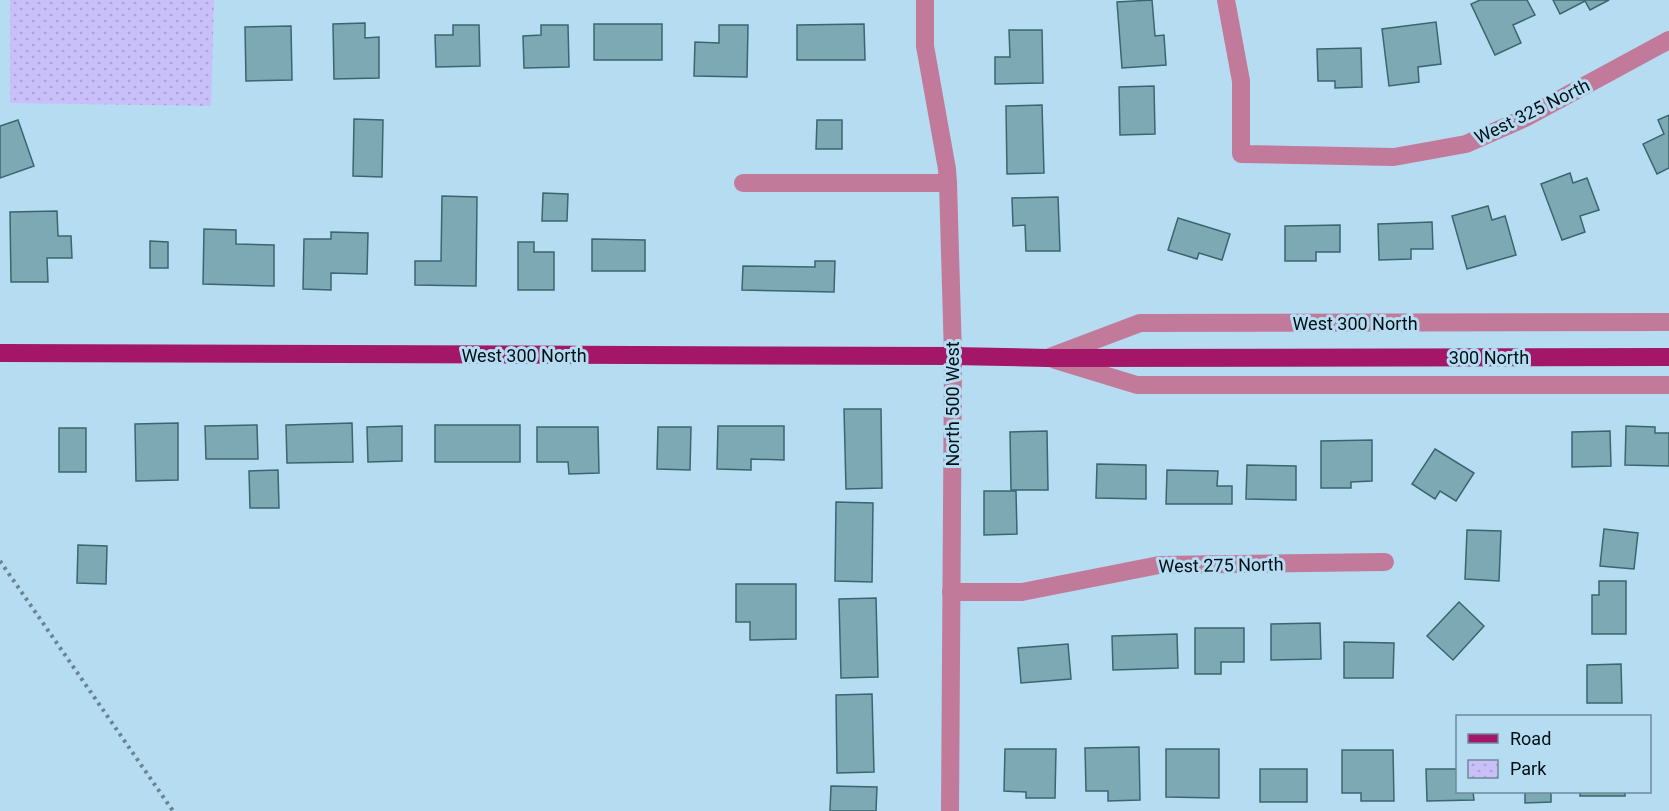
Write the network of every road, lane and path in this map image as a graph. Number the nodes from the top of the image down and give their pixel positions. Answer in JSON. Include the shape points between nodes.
{"nodes":[{"id":1,"x":926,"y":0,"type":"edge"},
{"id":2,"x":1226,"y":0,"type":"edge"},
{"id":3,"x":1669,"y":40,"type":"edge"},
{"id":4,"x":743,"y":183,"type":"dead end"},
{"id":5,"x":948,"y":183,"type":"junction"},
{"id":6,"x":1669,"y":322,"type":"edge"},
{"id":7,"x":0,"y":353,"type":"edge"},
{"id":8,"x":952,"y":356,"type":"junction"},
{"id":9,"x":1669,"y":357,"type":"edge"},
{"id":10,"x":1048,"y":358,"type":"junction"},
{"id":11,"x":1308,"y":358,"type":"joint"},
{"id":12,"x":1669,"y":385,"type":"edge"},
{"id":13,"x":0,"y":561,"type":"edge"},
{"id":14,"x":1385,"y":562,"type":"dead end"},
{"id":15,"x":951,"y":592,"type":"junction"},
{"id":16,"x":173,"y":811,"type":"edge"},
{"id":17,"x":950,"y":811,"type":"edge"}],
"edges":[{"from":1,"to":5,"type":"street","name":"North 500 West","via":[[925,46]]},
{"from":2,"to":3,"type":"street","name":"West 325 North","via":[[1241,81],[1241,154],[1394,157],[1466,144],[1525,118]]},
{"from":4,"to":5,"type":"street"},
{"from":5,"to":8,"type":"street","name":"North 500 West"},
{"from":6,"to":10,"type":"street","name":"West 300 North","via":[[1140,323]]},
{"from":7,"to":8,"type":"main road","name":"West 300 North"},
{"from":8,"to":10,"type":"main road","name":"West 300 North"},
{"from":8,"to":15,"type":"street","name":"North 500 West"},
{"from":9,"to":11,"type":"main road","name":"300 North"},
{"from":10,"to":11,"type":"main road","name":"West 300 North"},
{"from":10,"to":12,"type":"street","name":"West 300 North","via":[[1137,385]]},
{"from":13,"to":16,"type":"path"},
{"from":14,"to":15,"type":"street","name":"West 275 North","via":[[1159,565],[1022,592]]},
{"from":15,"to":17,"type":"street","name":"North 500 West"}]}
